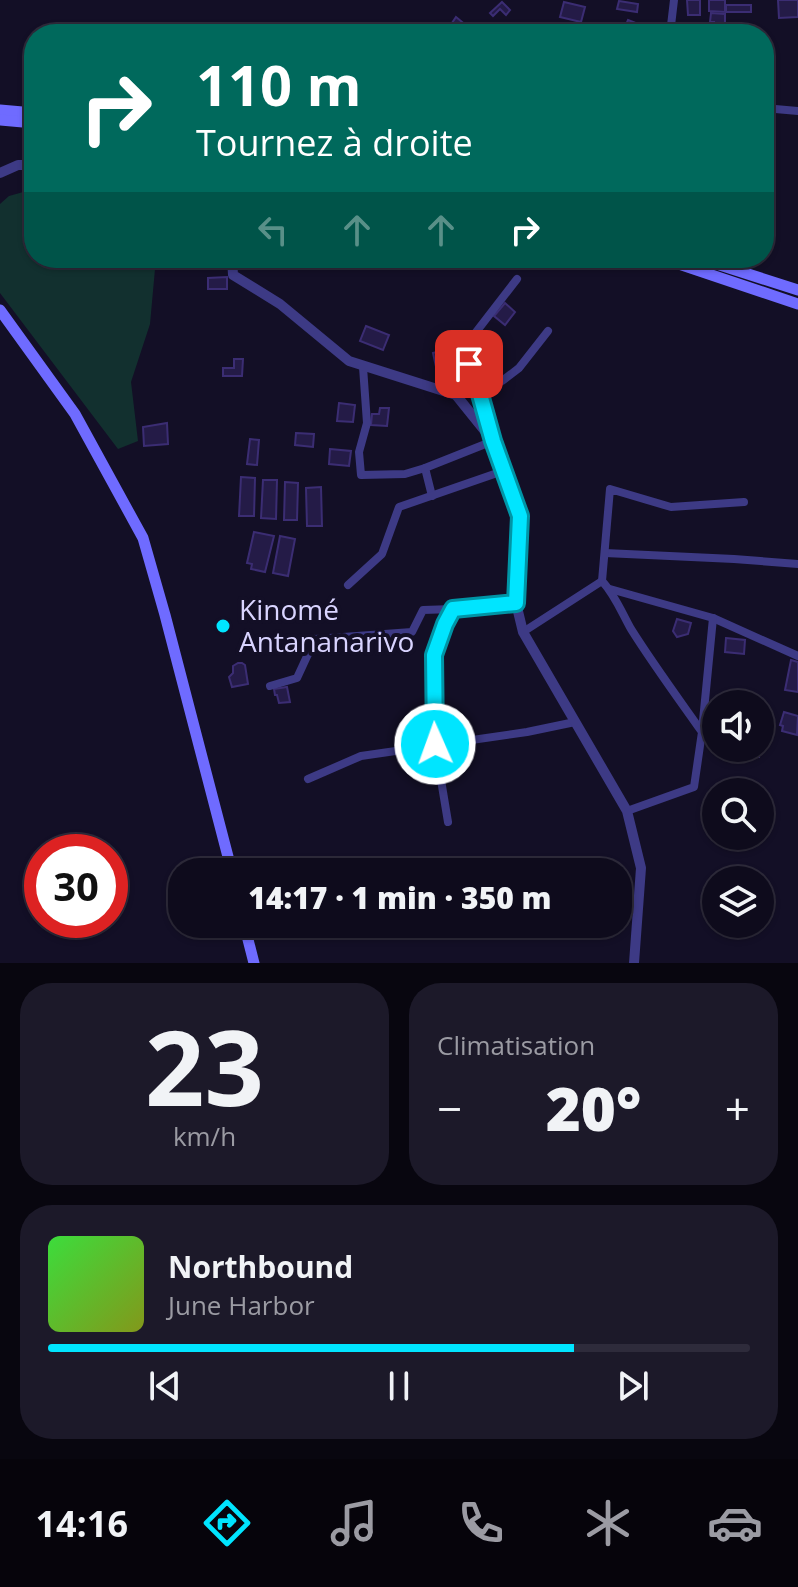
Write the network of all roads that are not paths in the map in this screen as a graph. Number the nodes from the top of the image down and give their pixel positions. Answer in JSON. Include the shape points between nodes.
{"nodes":[{"id":1,"x":674,"y":0,"type":"edge"},
{"id":2,"x":671,"y":24,"type":"edge"},
{"id":3,"x":774,"y":109,"type":"edge"},
{"id":4,"x":0,"y":110,"type":"edge"},
{"id":5,"x":798,"y":111,"type":"edge"},
{"id":6,"x":24,"y":112,"type":"edge"},
{"id":7,"x":0,"y":120,"type":"edge"},
{"id":8,"x":24,"y":122,"type":"edge"},
{"id":9,"x":24,"y":165,"type":"edge"},
{"id":10,"x":0,"y":173,"type":"edge"},
{"id":11,"x":233,"y":268,"type":"edge"},
{"id":12,"x":691,"y":268,"type":"edge"},
{"id":13,"x":729,"y":268,"type":"edge"},
{"id":14,"x":517,"y":279,"type":"dead end"},
{"id":15,"x":798,"y":290,"type":"edge"},
{"id":16,"x":798,"y":304,"type":"edge"},
{"id":17,"x":0,"y":310,"type":"edge"},
{"id":18,"x":548,"y":331,"type":"dead end"},
{"id":19,"x":363,"y":367,"type":"junction"},
{"id":20,"x":476,"y":380,"type":"junction"},
{"id":21,"x":493,"y":441,"type":"junction"},
{"id":22,"x":425,"y":468,"type":"junction"},
{"id":23,"x":503,"y":471,"type":"junction"},
{"id":24,"x":432,"y":496,"type":"junction"},
{"id":25,"x":744,"y":502,"type":"dead end"},
{"id":26,"x":605,"y":553,"type":"junction"},
{"id":27,"x":798,"y":564,"type":"edge"},
{"id":28,"x":602,"y":581,"type":"junction"},
{"id":29,"x":348,"y":585,"type":"dead end"},
{"id":30,"x":610,"y":589,"type":"junction"},
{"id":31,"x":516,"y":603,"type":"junction"},
{"id":32,"x":453,"y":609,"type":"junction"},
{"id":33,"x":713,"y":618,"type":"junction"},
{"id":34,"x":523,"y":632,"type":"junction"},
{"id":35,"x":315,"y":639,"type":"junction"},
{"id":36,"x":274,"y":642,"type":"dead end"},
{"id":37,"x":798,"y":656,"type":"edge"},
{"id":38,"x":270,"y":686,"type":"dead end"},
{"id":39,"x":706,"y":690,"type":"edge"},
{"id":40,"x":575,"y":722,"type":"junction"},
{"id":41,"x":702,"y":732,"type":"joint"},
{"id":42,"x":435,"y":744,"type":"junction"},
{"id":43,"x":308,"y":779,"type":"dead end"},
{"id":44,"x":627,"y":811,"type":"junction"},
{"id":45,"x":448,"y":822,"type":"dead end"},
{"id":46,"x":228,"y":858,"type":"edge"},
{"id":47,"x":248,"y":938,"type":"edge"},
{"id":48,"x":254,"y":963,"type":"edge"},
{"id":49,"x":634,"y":963,"type":"edge"}],
"edges":[{"from":1,"to":2,"type":"street"},
{"from":3,"to":5,"type":"street"},
{"from":4,"to":6,"type":"main road"},
{"from":7,"to":8,"type":"main road"},
{"from":9,"to":10,"type":"street"},
{"from":11,"to":19,"type":"street","via":[[233,275]]},
{"from":12,"to":16,"type":"main road"},
{"from":13,"to":15,"type":"main road"},
{"from":14,"to":20,"type":"street","via":[[463,349]]},
{"from":17,"to":46,"type":"main road","via":[[75,414],[143,538]]},
{"from":18,"to":20,"type":"street","via":[[502,381]]},
{"from":19,"to":21,"type":"street","via":[[456,395]]},
{"from":19,"to":22,"type":"street","via":[[367,423],[359,452],[361,475]]},
{"from":20,"to":21,"type":"street"},
{"from":21,"to":22,"type":"street"},
{"from":21,"to":23,"type":"street"},
{"from":22,"to":24,"type":"street"},
{"from":23,"to":24,"type":"street"},
{"from":23,"to":31,"type":"street","via":[[520,516]]},
{"from":24,"to":29,"type":"street","via":[[399,507],[382,554]]},
{"from":25,"to":26,"type":"street","via":[[671,507],[610,489]]},
{"from":26,"to":27,"type":"street"},
{"from":26,"to":28,"type":"street"},
{"from":28,"to":30,"type":"street"},
{"from":28,"to":34,"type":"street"},
{"from":30,"to":33,"type":"street"},
{"from":30,"to":41,"type":"street"},
{"from":31,"to":32,"type":"street"},
{"from":31,"to":34,"type":"street"},
{"from":32,"to":35,"type":"street","via":[[423,610],[412,632]]},
{"from":32,"to":42,"type":"street","via":[[434,655]]},
{"from":33,"to":37,"type":"street"},
{"from":33,"to":39,"type":"street"},
{"from":34,"to":40,"type":"street"},
{"from":35,"to":36,"type":"street"},
{"from":35,"to":38,"type":"street","via":[[297,678]]},
{"from":40,"to":42,"type":"street"},
{"from":40,"to":44,"type":"street"},
{"from":41,"to":44,"type":"street","via":[[694,787]]},
{"from":42,"to":43,"type":"street","via":[[361,756]]},
{"from":42,"to":45,"type":"street"},
{"from":44,"to":49,"type":"street","via":[[641,868]]},
{"from":47,"to":48,"type":"main road"}]}
